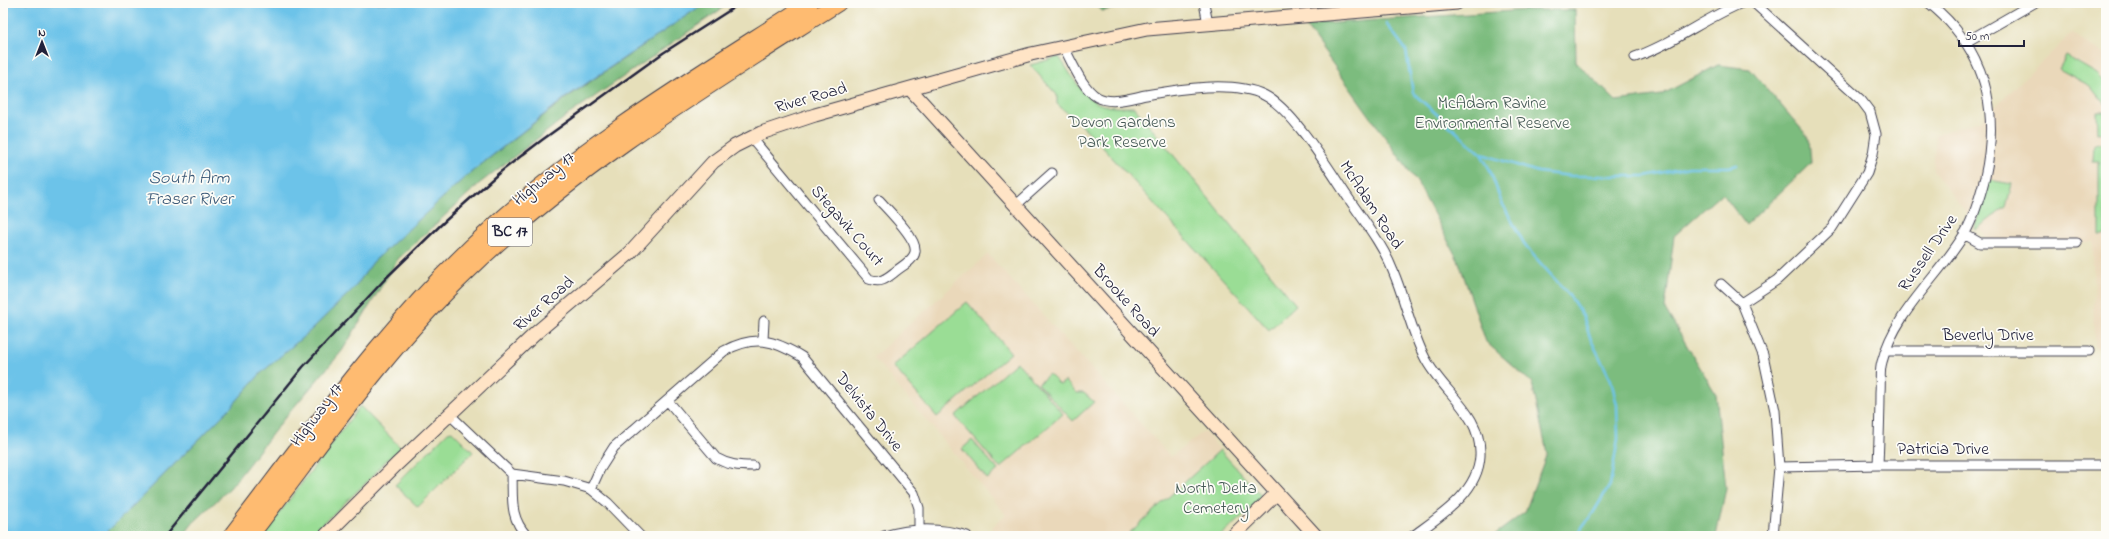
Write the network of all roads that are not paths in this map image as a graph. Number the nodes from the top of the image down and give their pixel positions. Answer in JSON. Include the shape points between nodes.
{"nodes":[{"id":1,"x":810,"y":3,"type":"edge"},
{"id":2,"x":838,"y":3,"type":"edge"},
{"id":3,"x":1204,"y":3,"type":"edge"},
{"id":4,"x":1457,"y":3,"type":"edge"},
{"id":5,"x":1742,"y":3,"type":"edge"},
{"id":6,"x":1754,"y":3,"type":"edge"},
{"id":7,"x":1929,"y":3,"type":"edge"},
{"id":8,"x":2034,"y":3,"type":"edge"},
{"id":9,"x":1208,"y":24,"type":"junction"},
{"id":10,"x":1966,"y":42,"type":"junction"},
{"id":11,"x":1063,"y":46,"type":"junction"},
{"id":12,"x":1635,"y":57,"type":"dead end"},
{"id":13,"x":910,"y":89,"type":"junction"},
{"id":14,"x":751,"y":137,"type":"junction"},
{"id":15,"x":1052,"y":173,"type":"dead end"},
{"id":16,"x":879,"y":200,"type":"dead end"},
{"id":17,"x":1015,"y":206,"type":"junction"},
{"id":18,"x":1964,"y":234,"type":"junction"},
{"id":19,"x":2076,"y":243,"type":"dead end"},
{"id":20,"x":1721,"y":284,"type":"dead end"},
{"id":21,"x":1742,"y":303,"type":"junction"},
{"id":22,"x":764,"y":321,"type":"dead end"},
{"id":23,"x":763,"y":340,"type":"junction"},
{"id":24,"x":2089,"y":350,"type":"dead end"},
{"id":25,"x":1886,"y":351,"type":"junction"},
{"id":26,"x":668,"y":401,"type":"junction"},
{"id":27,"x":450,"y":415,"type":"junction"},
{"id":28,"x":1878,"y":465,"type":"junction"},
{"id":29,"x":2106,"y":465,"type":"edge"},
{"id":30,"x":753,"y":466,"type":"dead end"},
{"id":31,"x":1779,"y":467,"type":"junction"},
{"id":32,"x":512,"y":474,"type":"junction"},
{"id":33,"x":591,"y":489,"type":"junction"},
{"id":34,"x":1277,"y":494,"type":"junction"},
{"id":35,"x":919,"y":528,"type":"junction"},
{"id":36,"x":231,"y":536,"type":"edge"},
{"id":37,"x":250,"y":536,"type":"edge"},
{"id":38,"x":326,"y":536,"type":"edge"},
{"id":39,"x":527,"y":536,"type":"edge"},
{"id":40,"x":640,"y":536,"type":"edge"},
{"id":41,"x":884,"y":536,"type":"edge"},
{"id":42,"x":967,"y":536,"type":"edge"},
{"id":43,"x":1233,"y":536,"type":"edge"},
{"id":44,"x":1316,"y":536,"type":"edge"},
{"id":45,"x":1413,"y":536,"type":"edge"},
{"id":46,"x":1773,"y":536,"type":"edge"}],
"edges":[{"from":1,"to":36,"type":"highway","name":"Highway 17","number":"BC 17","via":[[626,122],[558,172],[494,225],[435,283],[385,338]]},
{"from":2,"to":37,"type":"highway","name":"Highway 17","number":"BC 17","via":[[627,139],[518,224],[466,272],[396,347]]},
{"from":3,"to":9,"type":"street"},
{"from":4,"to":9,"type":"street","name":"River Road"},
{"from":5,"to":12,"type":"street","via":[[1720,12],[1654,50]]},
{"from":6,"to":21,"type":"street","via":[[1861,100],[1870,112],[1876,134],[1867,173],[1832,228],[1777,280]]},
{"from":7,"to":10,"type":"street","name":"Russell Drive"},
{"from":8,"to":10,"type":"street"},
{"from":9,"to":11,"type":"street","name":"River Road","via":[[1147,29]]},
{"from":10,"to":18,"type":"street","name":"Russell Drive","via":[[1986,90],[1992,123],[1990,154],[1980,198]]},
{"from":11,"to":13,"type":"street","name":"River Road"},
{"from":11,"to":45,"type":"street","name":"McAdam Road","via":[[1081,79],[1096,96],[1108,100],[1120,101],[1224,87],[1252,90],[1265,95],[1276,103],[1318,154],[1389,261],[1424,357],[1471,419],[1479,439],[1479,467],[1471,486],[1458,500]]},
{"from":13,"to":14,"type":"street","name":"River Road","via":[[781,125]]},
{"from":13,"to":17,"type":"street","name":"Brooke Road"},
{"from":14,"to":16,"type":"street","name":"Stegavik Court","via":[[869,279],[875,282],[886,279],[913,258],[915,252],[913,240]]},
{"from":14,"to":27,"type":"street","name":"River Road","via":[[713,162],[630,253],[537,332]]},
{"from":15,"to":17,"type":"street"},
{"from":17,"to":34,"type":"street","name":"Brooke Road"},
{"from":18,"to":19,"type":"street","via":[[1980,243]]},
{"from":18,"to":25,"type":"street","name":"Russell Drive","via":[[1900,321]]},
{"from":20,"to":21,"type":"street"},
{"from":21,"to":31,"type":"street","via":[[1763,355],[1775,410]]},
{"from":22,"to":23,"type":"street"},
{"from":23,"to":26,"type":"street","name":"Delvista Drive","via":[[745,342],[724,351]]},
{"from":23,"to":35,"type":"street","name":"Delvista Drive","via":[[784,346],[802,357],[840,402],[914,493],[919,508]]},
{"from":24,"to":25,"type":"street","name":"Beverly Drive"},
{"from":25,"to":28,"type":"street","name":"Russell Drive","via":[[1881,363]]},
{"from":26,"to":30,"type":"street","via":[[716,458],[736,466]]},
{"from":26,"to":33,"type":"street","name":"Delvista Drive","via":[[614,447]]},
{"from":27,"to":32,"type":"street"},
{"from":27,"to":38,"type":"street","name":"River Road"},
{"from":28,"to":29,"type":"street","name":"Patricia Drive"},
{"from":28,"to":31,"type":"street","name":"Patricia Drive"},
{"from":31,"to":46,"type":"street"},
{"from":32,"to":33,"type":"street","via":[[564,481]]},
{"from":32,"to":39,"type":"street","via":[[513,513],[518,527]]},
{"from":33,"to":40,"type":"street"},
{"from":34,"to":43,"type":"street"},
{"from":34,"to":44,"type":"street","name":"Brooke Road"},
{"from":35,"to":41,"type":"street"},
{"from":35,"to":42,"type":"street"}]}
